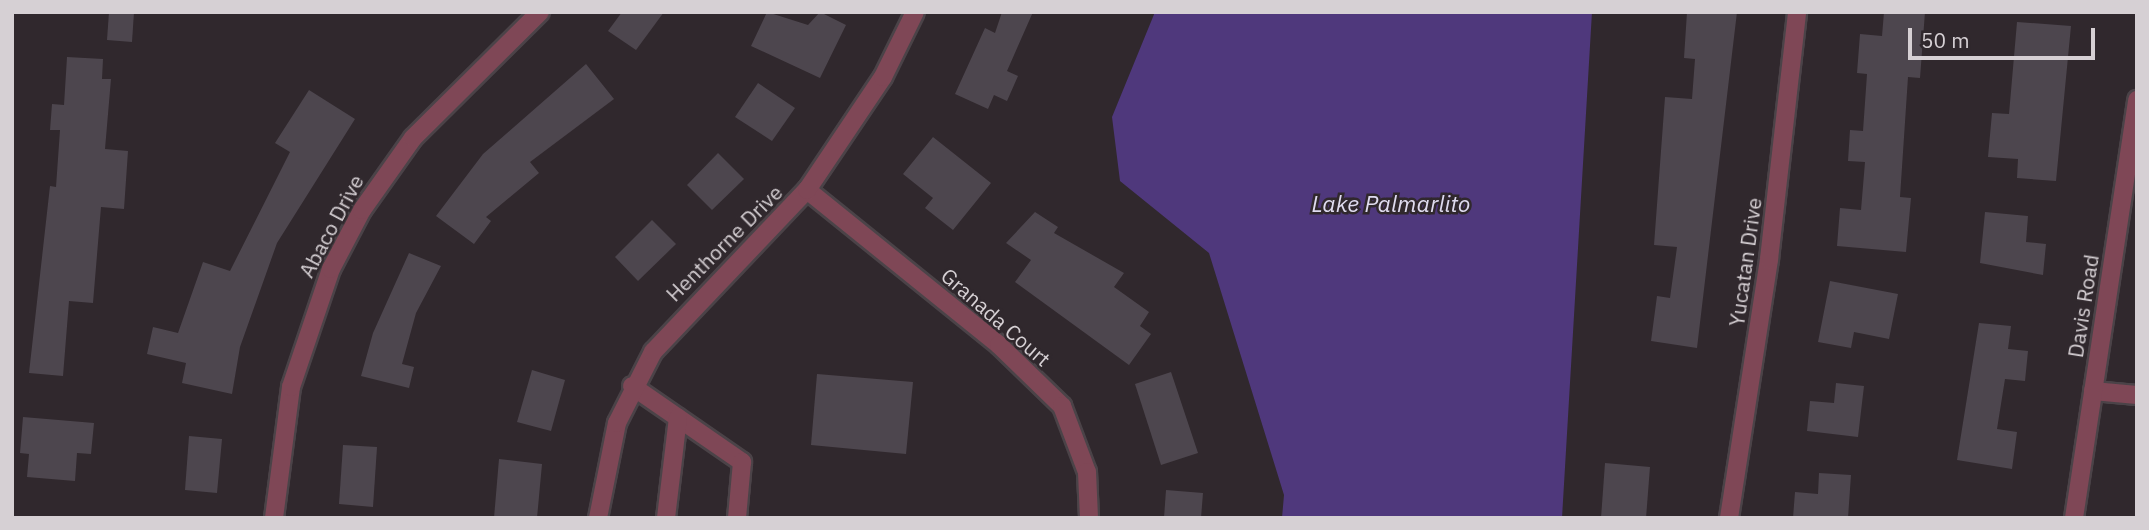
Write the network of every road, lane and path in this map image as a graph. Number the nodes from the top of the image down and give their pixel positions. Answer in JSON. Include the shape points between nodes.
{"nodes":[{"id":1,"x":540,"y":12,"type":"edge"},
{"id":2,"x":915,"y":12,"type":"edge"},
{"id":3,"x":1797,"y":12,"type":"edge"},
{"id":4,"x":2137,"y":100,"type":"edge"},
{"id":5,"x":807,"y":190,"type":"junction"},
{"id":6,"x":632,"y":386,"type":"junction"},
{"id":7,"x":2093,"y":391,"type":"junction"},
{"id":8,"x":2137,"y":395,"type":"edge"},
{"id":9,"x":678,"y":418,"type":"junction"},
{"id":10,"x":274,"y":518,"type":"edge"},
{"id":11,"x":598,"y":518,"type":"edge"},
{"id":12,"x":666,"y":518,"type":"edge"},
{"id":13,"x":737,"y":518,"type":"edge"},
{"id":14,"x":1089,"y":518,"type":"edge"},
{"id":15,"x":1729,"y":518,"type":"edge"},
{"id":16,"x":2074,"y":518,"type":"edge"}],
"edges":[{"from":1,"to":10,"type":"street","name":"Abaco Drive","via":[[413,138],[362,210],[331,269],[290,387]]},
{"from":2,"to":5,"type":"street","name":"Henthorne Drive","via":[[883,77]]},
{"from":3,"to":15,"type":"street","name":"Yucatan Drive","via":[[1769,259]]},
{"from":4,"to":7,"type":"street","name":"Davis Road"},
{"from":5,"to":6,"type":"street","name":"Henthorne Drive","via":[[678,321]]},
{"from":5,"to":14,"type":"street","name":"Granada Court","via":[[999,345],[1062,406],[1087,472]]},
{"from":6,"to":9,"type":"street"},
{"from":6,"to":11,"type":"street","name":"Henthorne Drive","via":[[617,423]]},
{"from":7,"to":8,"type":"street"},
{"from":7,"to":16,"type":"street","name":"Davis Road"},
{"from":9,"to":12,"type":"street"},
{"from":9,"to":13,"type":"street","via":[[743,462]]}]}
